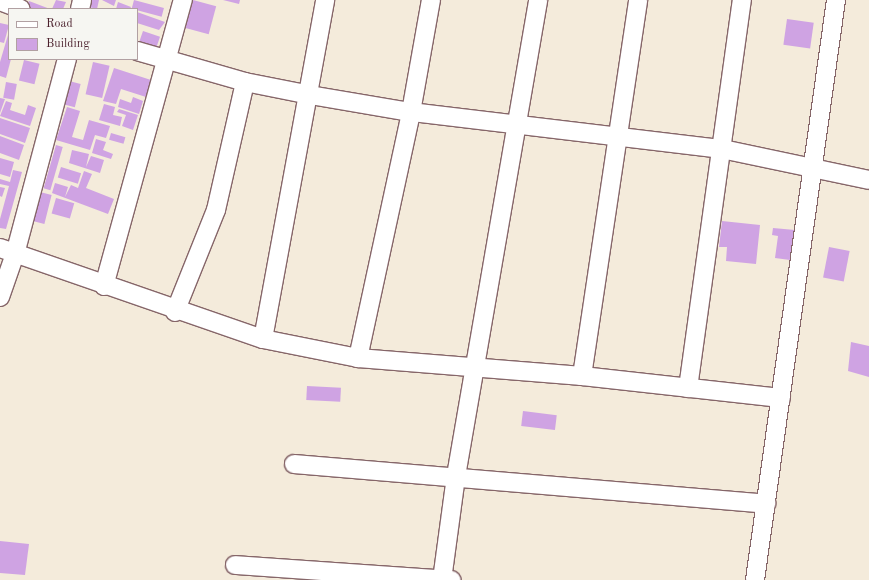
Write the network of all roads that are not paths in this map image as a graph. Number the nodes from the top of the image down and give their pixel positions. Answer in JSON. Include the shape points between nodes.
{"nodes":[{"id":1,"x":183,"y":0,"type":"edge"},
{"id":2,"x":325,"y":0,"type":"edge"},
{"id":3,"x":431,"y":0,"type":"edge"},
{"id":4,"x":538,"y":0,"type":"edge"},
{"id":5,"x":638,"y":0,"type":"edge"},
{"id":6,"x":742,"y":0,"type":"edge"},
{"id":7,"x":836,"y":0,"type":"edge"},
{"id":8,"x":0,"y":1,"type":"edge"},
{"id":9,"x":18,"y":8,"type":"edge"},
{"id":10,"x":138,"y":51,"type":"edge"},
{"id":11,"x":67,"y":60,"type":"edge"},
{"id":12,"x":167,"y":60,"type":"junction"},
{"id":13,"x":245,"y":82,"type":"junction"},
{"id":14,"x":310,"y":95,"type":"junction"},
{"id":15,"x":411,"y":112,"type":"junction"},
{"id":16,"x":517,"y":125,"type":"junction"},
{"id":17,"x":617,"y":134,"type":"junction"},
{"id":18,"x":722,"y":149,"type":"junction"},
{"id":19,"x":813,"y":167,"type":"junction"},
{"id":20,"x":869,"y":180,"type":"edge"},
{"id":21,"x":8,"y":251,"type":"edge"},
{"id":22,"x":104,"y":286,"type":"junction"},
{"id":23,"x":0,"y":297,"type":"edge"},
{"id":24,"x":175,"y":312,"type":"junction"},
{"id":25,"x":263,"y":339,"type":"junction"},
{"id":26,"x":358,"y":358,"type":"junction"},
{"id":27,"x":476,"y":367,"type":"junction"},
{"id":28,"x":582,"y":376,"type":"junction"},
{"id":29,"x":688,"y":388,"type":"junction"},
{"id":30,"x":781,"y":398,"type":"junction"},
{"id":31,"x":294,"y":464,"type":"dead end"},
{"id":32,"x":456,"y":476,"type":"junction"},
{"id":33,"x":766,"y":504,"type":"junction"},
{"id":34,"x":234,"y":565,"type":"dead end"},
{"id":35,"x":445,"y":580,"type":"edge"},
{"id":36,"x":756,"y":580,"type":"edge"}],
"edges":[{"from":1,"to":12,"type":"street"},
{"from":2,"to":14,"type":"street"},
{"from":3,"to":15,"type":"street"},
{"from":4,"to":16,"type":"street"},
{"from":5,"to":17,"type":"street"},
{"from":6,"to":18,"type":"street"},
{"from":7,"to":19,"type":"street"},
{"from":8,"to":9,"type":"street"},
{"from":10,"to":12,"type":"street"},
{"from":11,"to":21,"type":"street"},
{"from":12,"to":13,"type":"street"},
{"from":12,"to":22,"type":"street"},
{"from":13,"to":14,"type":"street"},
{"from":13,"to":24,"type":"street","via":[[216,210]]},
{"from":14,"to":15,"type":"street"},
{"from":14,"to":25,"type":"street"},
{"from":15,"to":16,"type":"street"},
{"from":15,"to":26,"type":"street"},
{"from":16,"to":17,"type":"street"},
{"from":16,"to":27,"type":"street"},
{"from":17,"to":18,"type":"street"},
{"from":17,"to":28,"type":"street"},
{"from":18,"to":19,"type":"street"},
{"from":18,"to":29,"type":"street"},
{"from":19,"to":20,"type":"street"},
{"from":19,"to":30,"type":"street"},
{"from":21,"to":22,"type":"street"},
{"from":21,"to":23,"type":"street"},
{"from":22,"to":24,"type":"street"},
{"from":24,"to":25,"type":"street"},
{"from":25,"to":26,"type":"street"},
{"from":26,"to":27,"type":"street"},
{"from":27,"to":28,"type":"street"},
{"from":27,"to":32,"type":"street"},
{"from":28,"to":29,"type":"street"},
{"from":29,"to":30,"type":"street"},
{"from":30,"to":33,"type":"street"},
{"from":31,"to":32,"type":"street"},
{"from":32,"to":33,"type":"street"},
{"from":32,"to":35,"type":"street"},
{"from":33,"to":36,"type":"street"},
{"from":34,"to":35,"type":"street"}]}
